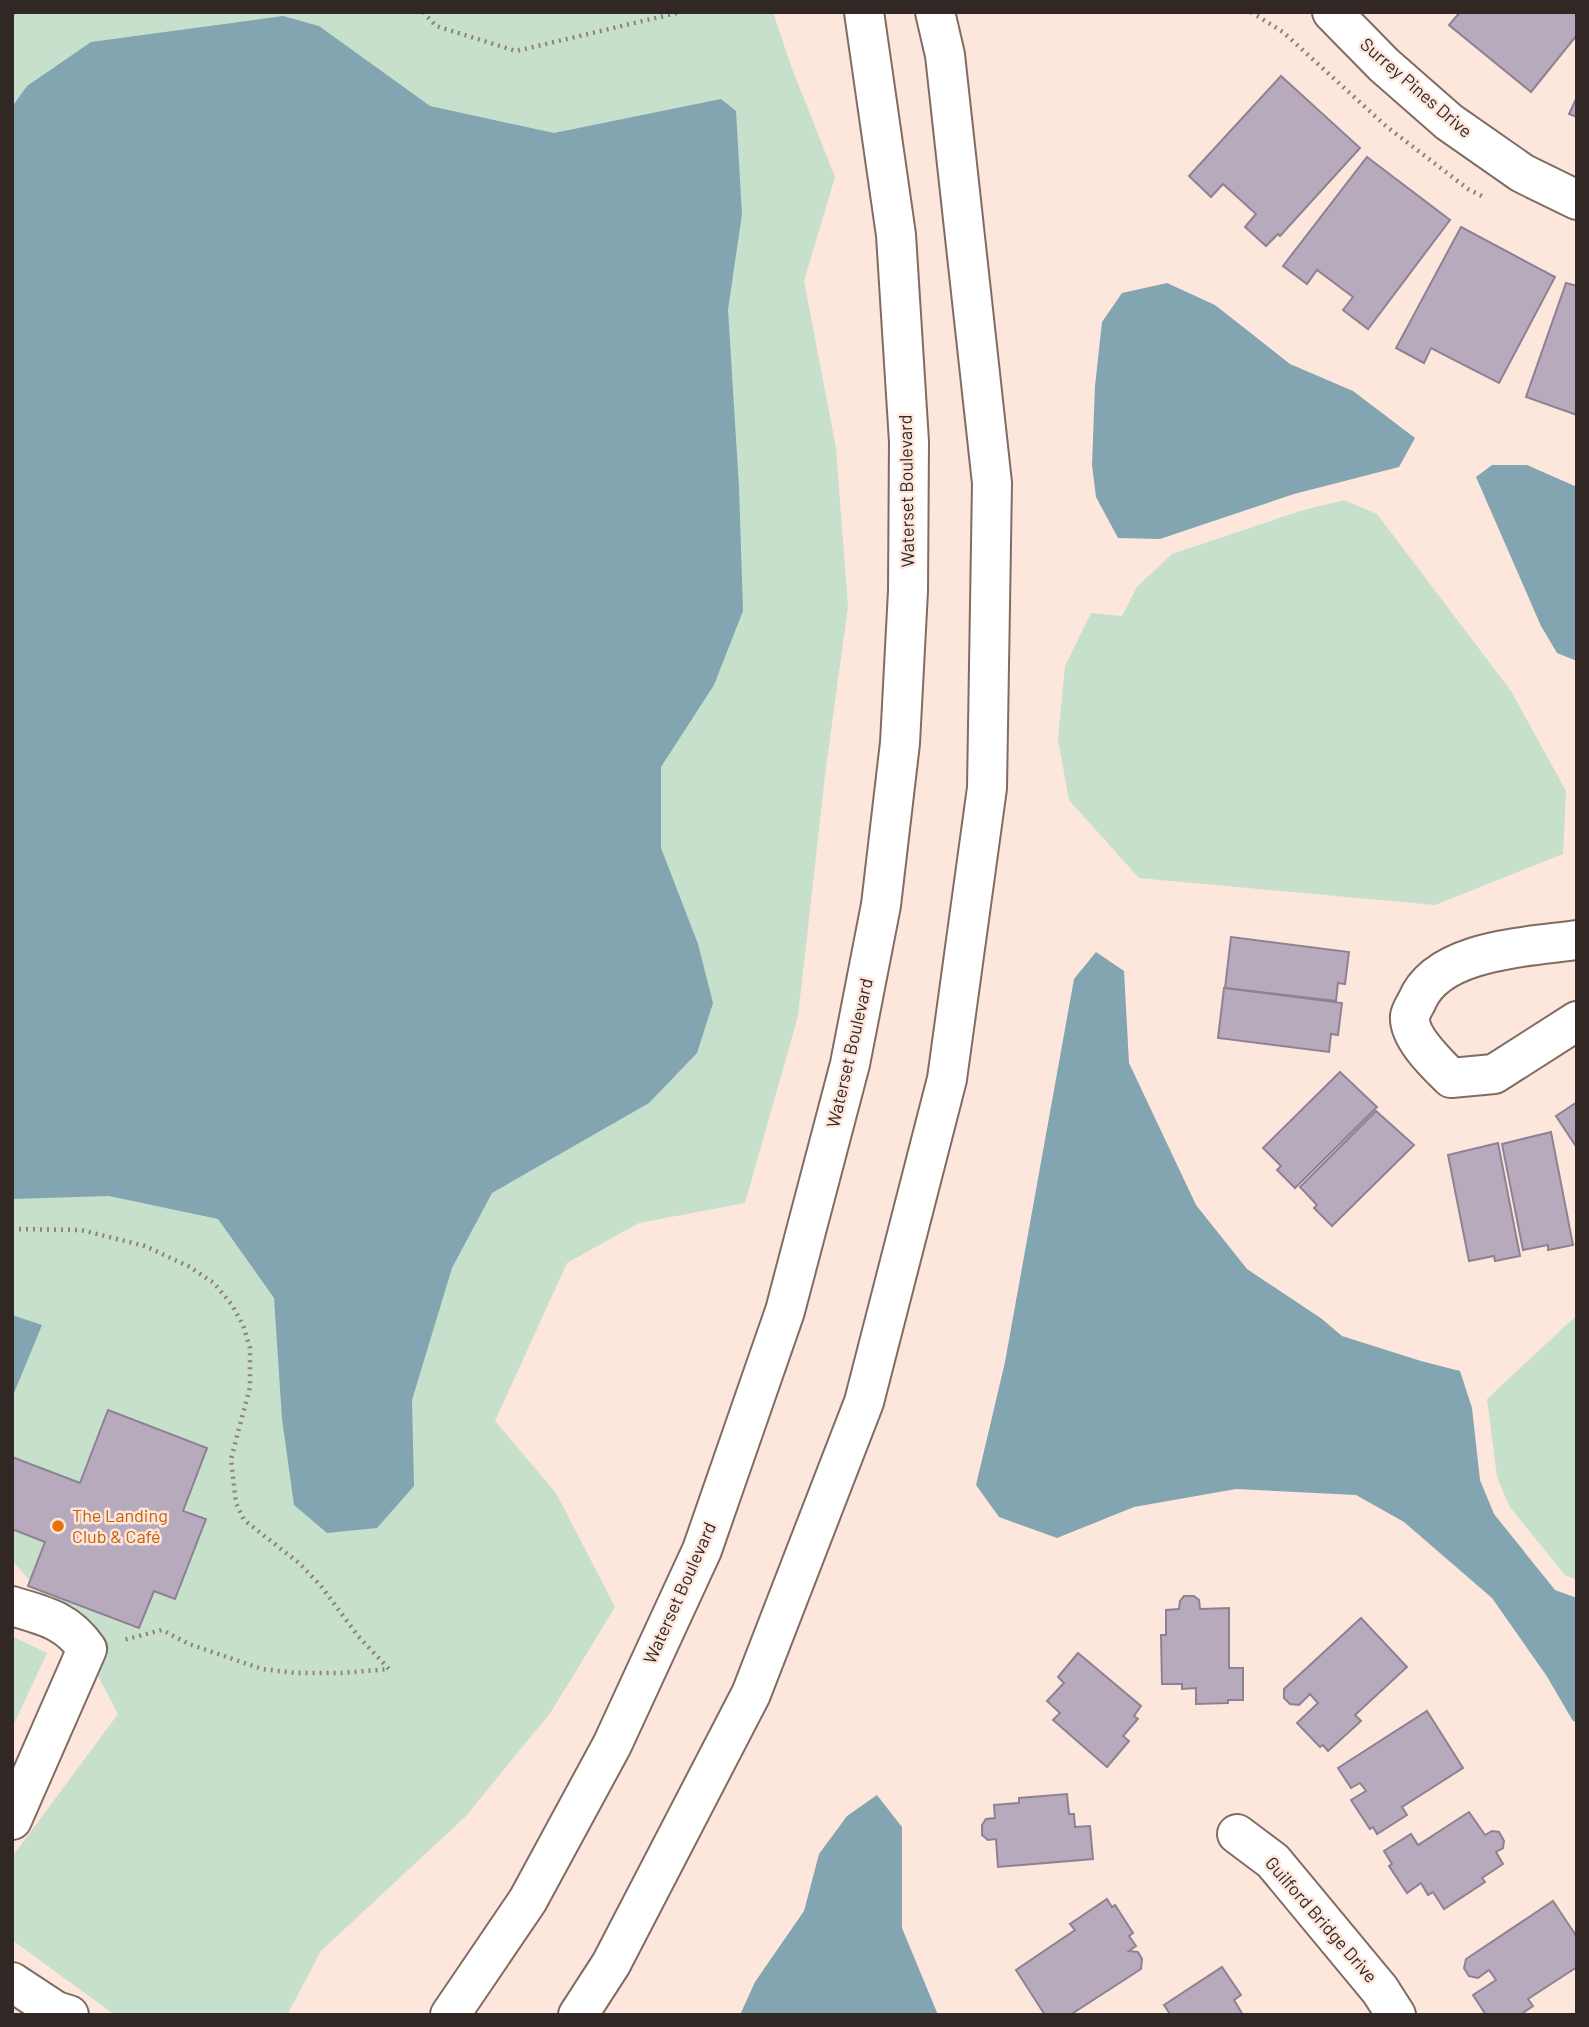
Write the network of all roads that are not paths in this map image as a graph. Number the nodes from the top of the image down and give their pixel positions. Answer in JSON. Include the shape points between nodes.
{"nodes":[{"id":1,"x":864,"y":12,"type":"edge"},
{"id":2,"x":934,"y":12,"type":"edge"},
{"id":3,"x":1332,"y":12,"type":"edge"},
{"id":4,"x":1577,"y":200,"type":"edge"},
{"id":5,"x":1577,"y":940,"type":"edge"},
{"id":6,"x":1577,"y":1021,"type":"edge"},
{"id":7,"x":12,"y":1606,"type":"edge"},
{"id":8,"x":12,"y":1820,"type":"edge"},
{"id":9,"x":1237,"y":1834,"type":"dead end"},
{"id":10,"x":12,"y":1982,"type":"edge"},
{"id":11,"x":61,"y":2013,"type":"edge"},
{"id":12,"x":450,"y":2015,"type":"edge"},
{"id":13,"x":578,"y":2015,"type":"edge"},
{"id":14,"x":1396,"y":2015,"type":"edge"}],
"edges":[{"from":1,"to":12,"type":"street","name":"Waterset Boulevard","via":[[896,236],[909,442],[908,591],[900,743],[882,891],[850,1064],[785,1311],[702,1550],[612,1745],[528,1900]]},
{"from":2,"to":13,"type":"street","via":[[945,55],[992,483],[987,788],[947,1079],[864,1402],[756,1681],[611,1964]]},
{"from":3,"to":4,"type":"street","name":"Surrey Pines Drive","via":[[1449,122],[1522,173]]},
{"from":5,"to":6,"type":"street","via":[[1463,960],[1438,972],[1419,994],[1410,1016],[1430,1057],[1451,1077],[1494,1074]]},
{"from":7,"to":8,"type":"street","via":[[57,1620],[87,1649]]},
{"from":9,"to":14,"type":"street","name":"Guilford Bridge Drive","via":[[1273,1861]]},
{"from":10,"to":11,"type":"street"}]}
